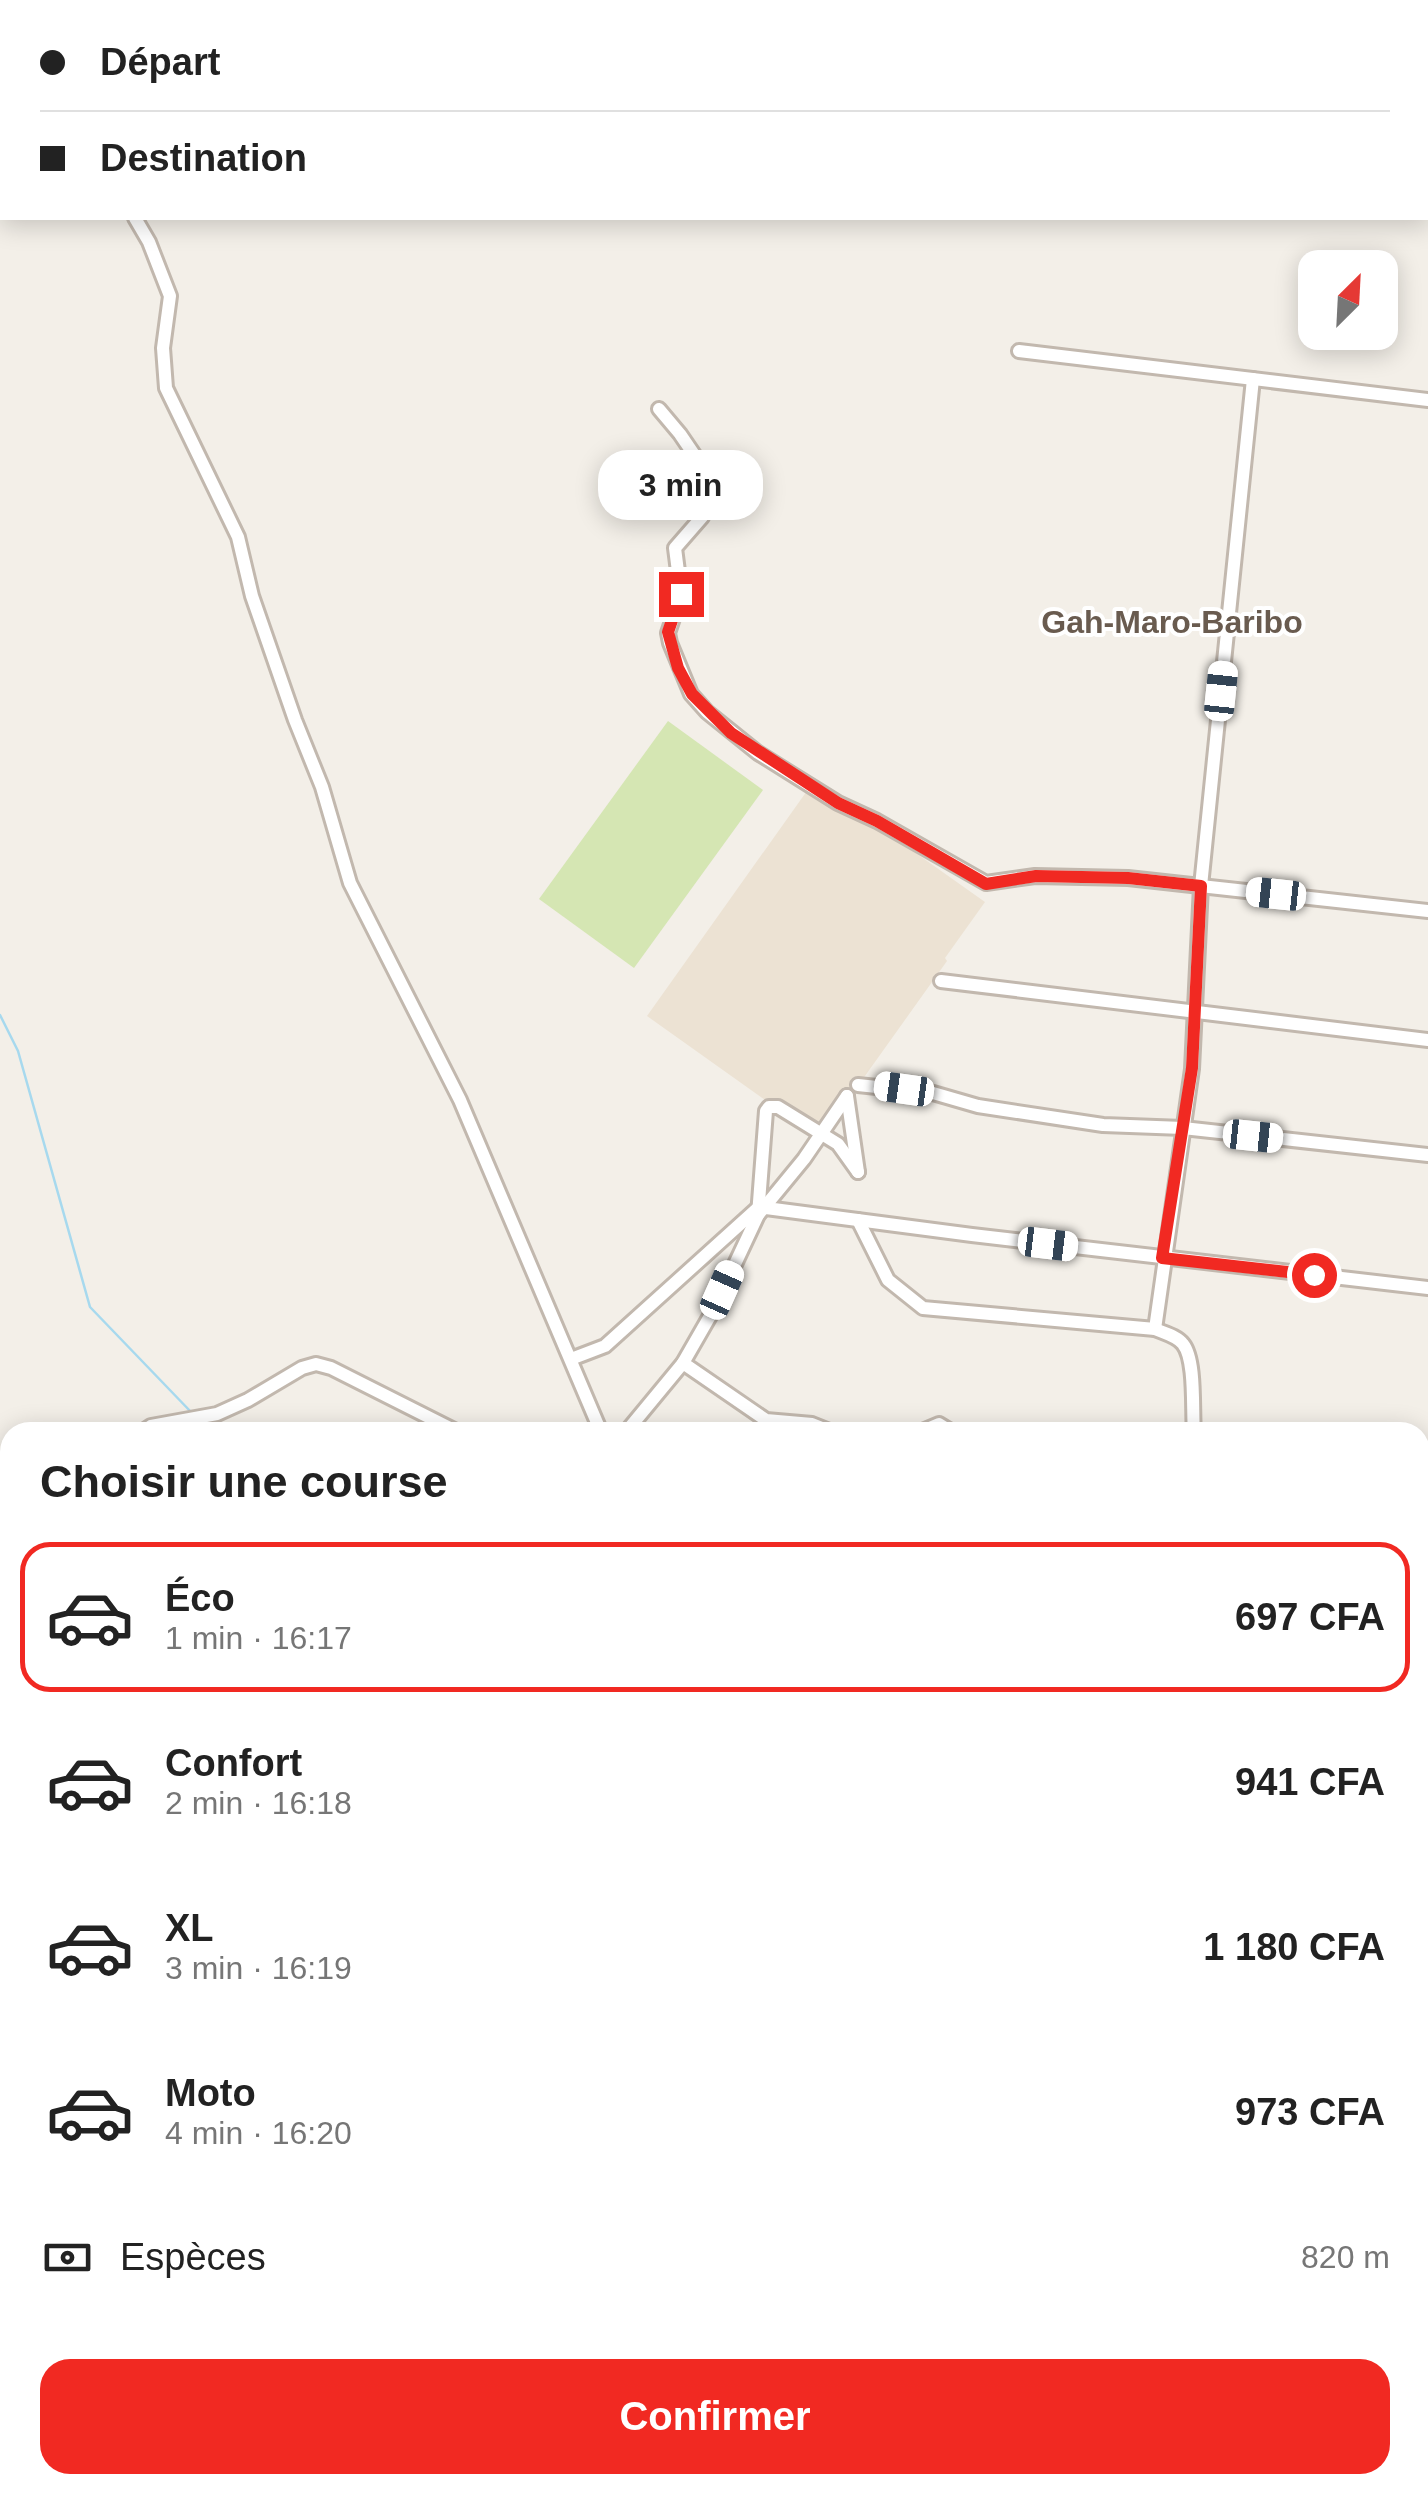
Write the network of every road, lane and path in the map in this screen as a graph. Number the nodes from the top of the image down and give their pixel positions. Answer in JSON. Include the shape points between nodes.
{"nodes":[{"id":1,"x":136,"y":220,"type":"edge"},
{"id":2,"x":1019,"y":351,"type":"dead end"},
{"id":3,"x":1253,"y":379,"type":"junction"},
{"id":4,"x":1428,"y":400,"type":"edge"},
{"id":5,"x":659,"y":409,"type":"dead end"},
{"id":6,"x":1201,"y":886,"type":"junction"},
{"id":7,"x":1428,"y":910,"type":"edge"},
{"id":8,"x":941,"y":981,"type":"dead end"},
{"id":9,"x":1196,"y":1012,"type":"junction"},
{"id":10,"x":1428,"y":1040,"type":"edge"},
{"id":11,"x":858,"y":1084,"type":"dead end"},
{"id":12,"x":1183,"y":1128,"type":"junction"},
{"id":13,"x":820,"y":1134,"type":"junction"},
{"id":14,"x":1428,"y":1155,"type":"edge"},
{"id":15,"x":761,"y":1210,"type":"junction"},
{"id":16,"x":858,"y":1220,"type":"junction"},
{"id":17,"x":1162,"y":1258,"type":"junction"},
{"id":18,"x":1428,"y":1288,"type":"edge"},
{"id":19,"x":1155,"y":1329,"type":"junction"},
{"id":20,"x":572,"y":1359,"type":"junction"},
{"id":21,"x":683,"y":1363,"type":"junction"},
{"id":22,"x":172,"y":1422,"type":"edge"},
{"id":23,"x":438,"y":1422,"type":"edge"},
{"id":24,"x":597,"y":1422,"type":"edge"},
{"id":25,"x":634,"y":1422,"type":"edge"},
{"id":26,"x":789,"y":1422,"type":"edge"},
{"id":27,"x":1193,"y":1422,"type":"edge"}],
"edges":[{"from":1,"to":20,"type":"street","via":[[170,296],[166,388],[238,538],[350,884],[460,1100]]},
{"from":2,"to":3,"type":"street"},
{"from":3,"to":4,"type":"street"},
{"from":3,"to":6,"type":"street"},
{"from":5,"to":6,"type":"street","via":[[712,482],[702,517],[675,548],[681,594],[670,643],[692,694],[731,733],[838,803],[986,884],[1036,876]]},
{"from":6,"to":7,"type":"street"},
{"from":6,"to":9,"type":"street"},
{"from":8,"to":9,"type":"street"},
{"from":9,"to":10,"type":"street"},
{"from":9,"to":12,"type":"street"},
{"from":11,"to":12,"type":"street","via":[[1103,1125]]},
{"from":12,"to":14,"type":"street"},
{"from":12,"to":17,"type":"street"},
{"from":13,"to":13,"type":"street","via":[[847,1096],[858,1172],[838,1144]]},
{"from":13,"to":15,"type":"street"},
{"from":13,"to":15,"type":"street","via":[[778,1107],[766,1111]]},
{"from":15,"to":16,"type":"street"},
{"from":15,"to":20,"type":"street","via":[[605,1346]]},
{"from":15,"to":21,"type":"street"},
{"from":16,"to":17,"type":"street"},
{"from":16,"to":19,"type":"street","via":[[888,1280],[923,1308]]},
{"from":17,"to":18,"type":"street"},
{"from":17,"to":19,"type":"street"},
{"from":19,"to":27,"type":"street","via":[[1185,1346]]},
{"from":20,"to":24,"type":"street"},
{"from":21,"to":25,"type":"street"},
{"from":21,"to":26,"type":"street","via":[[766,1420]]},
{"from":22,"to":23,"type":"street","via":[[217,1414],[316,1364]]}]}
